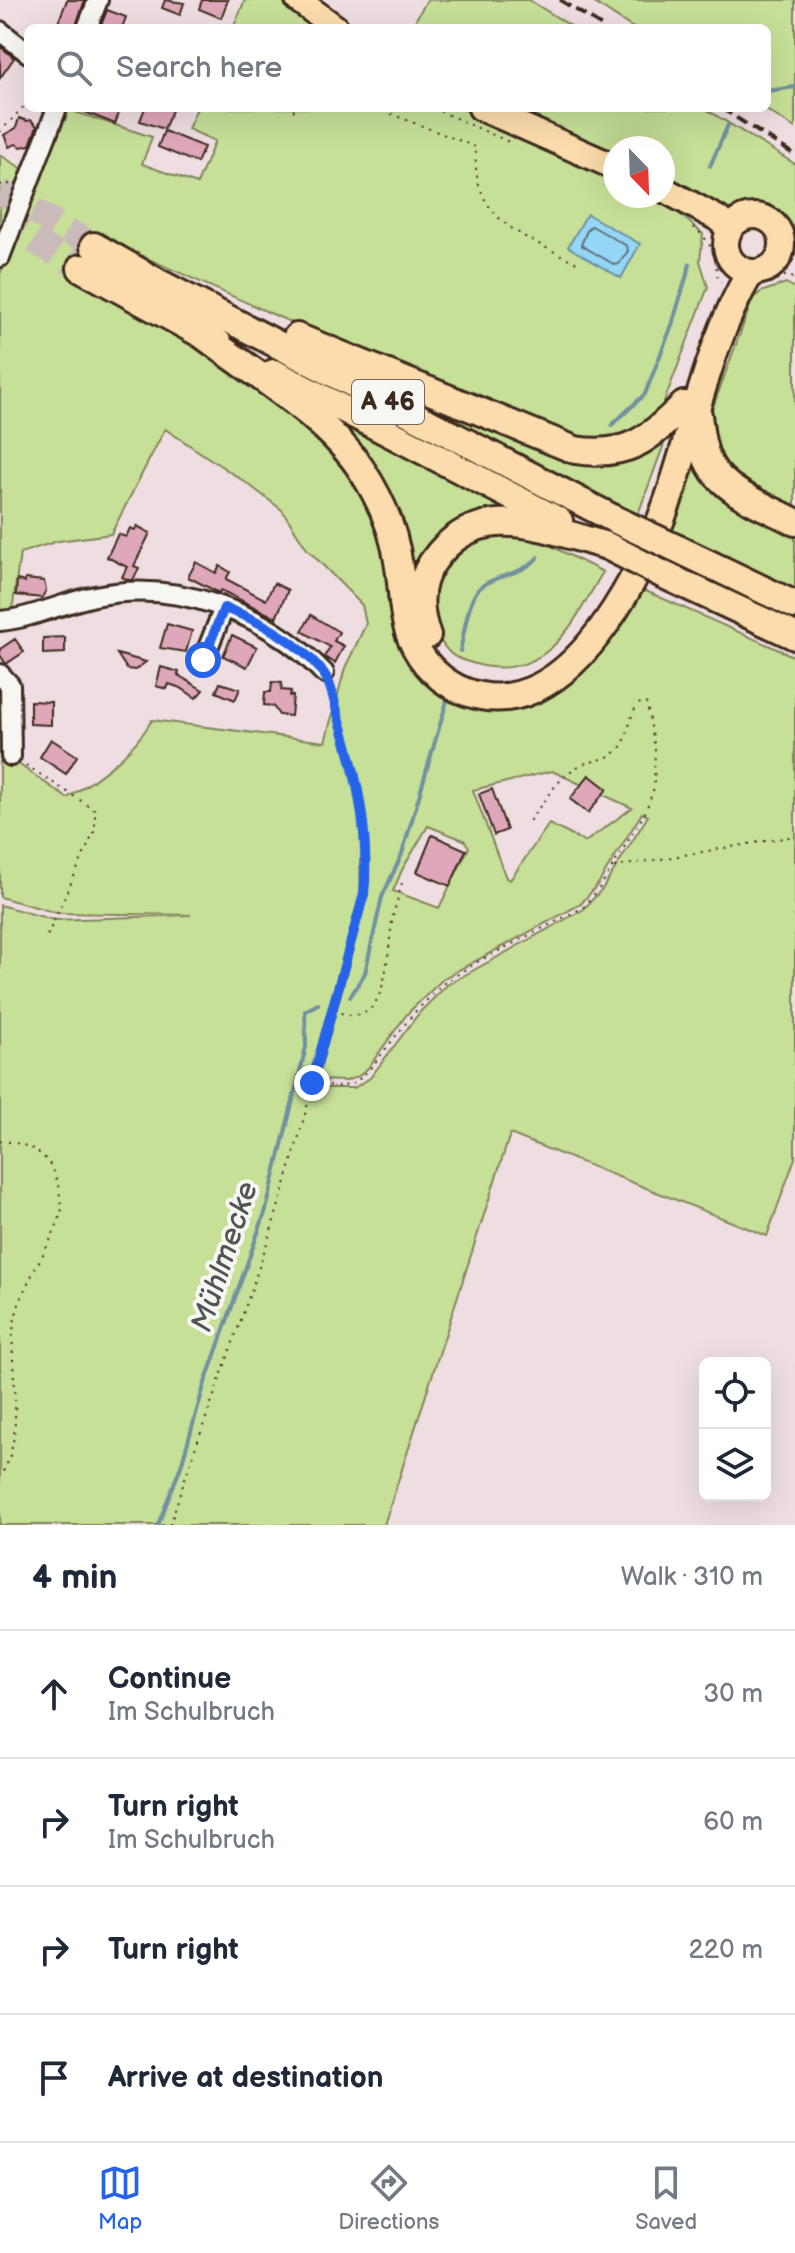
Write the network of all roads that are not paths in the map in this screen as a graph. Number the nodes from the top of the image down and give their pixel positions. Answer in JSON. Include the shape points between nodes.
{"nodes":[{"id":1,"x":98,"y":0,"type":"edge"},
{"id":2,"x":298,"y":0,"type":"edge"},
{"id":3,"x":89,"y":24,"type":"edge"},
{"id":4,"x":331,"y":24,"type":"edge"},
{"id":5,"x":0,"y":31,"type":"edge"},
{"id":6,"x":24,"y":50,"type":"edge"},
{"id":7,"x":55,"y":112,"type":"edge"},
{"id":8,"x":490,"y":112,"type":"edge"},
{"id":9,"x":603,"y":162,"type":"edge"},
{"id":10,"x":675,"y":195,"type":"edge"},
{"id":11,"x":730,"y":229,"type":"junction"},
{"id":12,"x":788,"y":256,"type":"edge"},
{"id":13,"x":0,"y":257,"type":"edge"},
{"id":14,"x":736,"y":274,"type":"junction"},
{"id":15,"x":159,"y":283,"type":"junction"},
{"id":16,"x":203,"y":335,"type":"junction"},
{"id":17,"x":690,"y":407,"type":"junction"},
{"id":18,"x":795,"y":522,"type":"edge"},
{"id":19,"x":607,"y":546,"type":"junction"},
{"id":20,"x":795,"y":605,"type":"edge"},
{"id":21,"x":224,"y":608,"type":"junction"},
{"id":22,"x":0,"y":621,"type":"edge"},
{"id":23,"x":795,"y":636,"type":"edge"},
{"id":24,"x":203,"y":660,"type":"dead end"},
{"id":25,"x":324,"y":673,"type":"road end"},
{"id":26,"x":0,"y":674,"type":"edge"},
{"id":27,"x":11,"y":756,"type":"road end"}],
"edges":[{"from":1,"to":3,"type":"street"},
{"from":2,"to":4,"type":"main road"},
{"from":5,"to":6,"type":"street"},
{"from":7,"to":13,"type":"street"},
{"from":8,"to":9,"type":"main road"},
{"from":10,"to":11,"type":"main road"},
{"from":11,"to":12,"type":"main road","via":[[747,217],[770,220]]},
{"from":11,"to":14,"type":"main road","via":[[726,247]]},
{"from":12,"to":14,"type":"main road","via":[[768,269]]},
{"from":14,"to":17,"type":"highway"},
{"from":15,"to":16,"type":"highway","number":"A 46","via":[[87,257]]},
{"from":15,"to":17,"type":"highway","via":[[575,450],[607,452],[639,444]]},
{"from":15,"to":20,"type":"highway","number":"A 46","bridge":true,"via":[[616,520]]},
{"from":16,"to":17,"type":"highway","via":[[313,416],[349,452],[386,517],[400,568],[404,614],[418,652],[446,682],[486,697],[518,695],[549,683],[599,631],[655,535],[671,495]]},
{"from":16,"to":19,"type":"highway","number":"A 46"},
{"from":17,"to":18,"type":"highway","via":[[717,475]]},
{"from":17,"to":19,"type":"highway","via":[[631,549],[597,609],[561,654],[529,676],[501,683],[457,671],[432,645],[422,618],[422,585],[438,554],[464,532],[496,522],[535,524]]},
{"from":19,"to":23,"type":"highway","number":"A 46","bridge":true},
{"from":21,"to":22,"type":"street","via":[[185,596],[98,595]]},
{"from":21,"to":24,"type":"street"},
{"from":21,"to":25,"type":"street","via":[[267,627]]},
{"from":26,"to":27,"type":"street","via":[[10,685]]}]}
